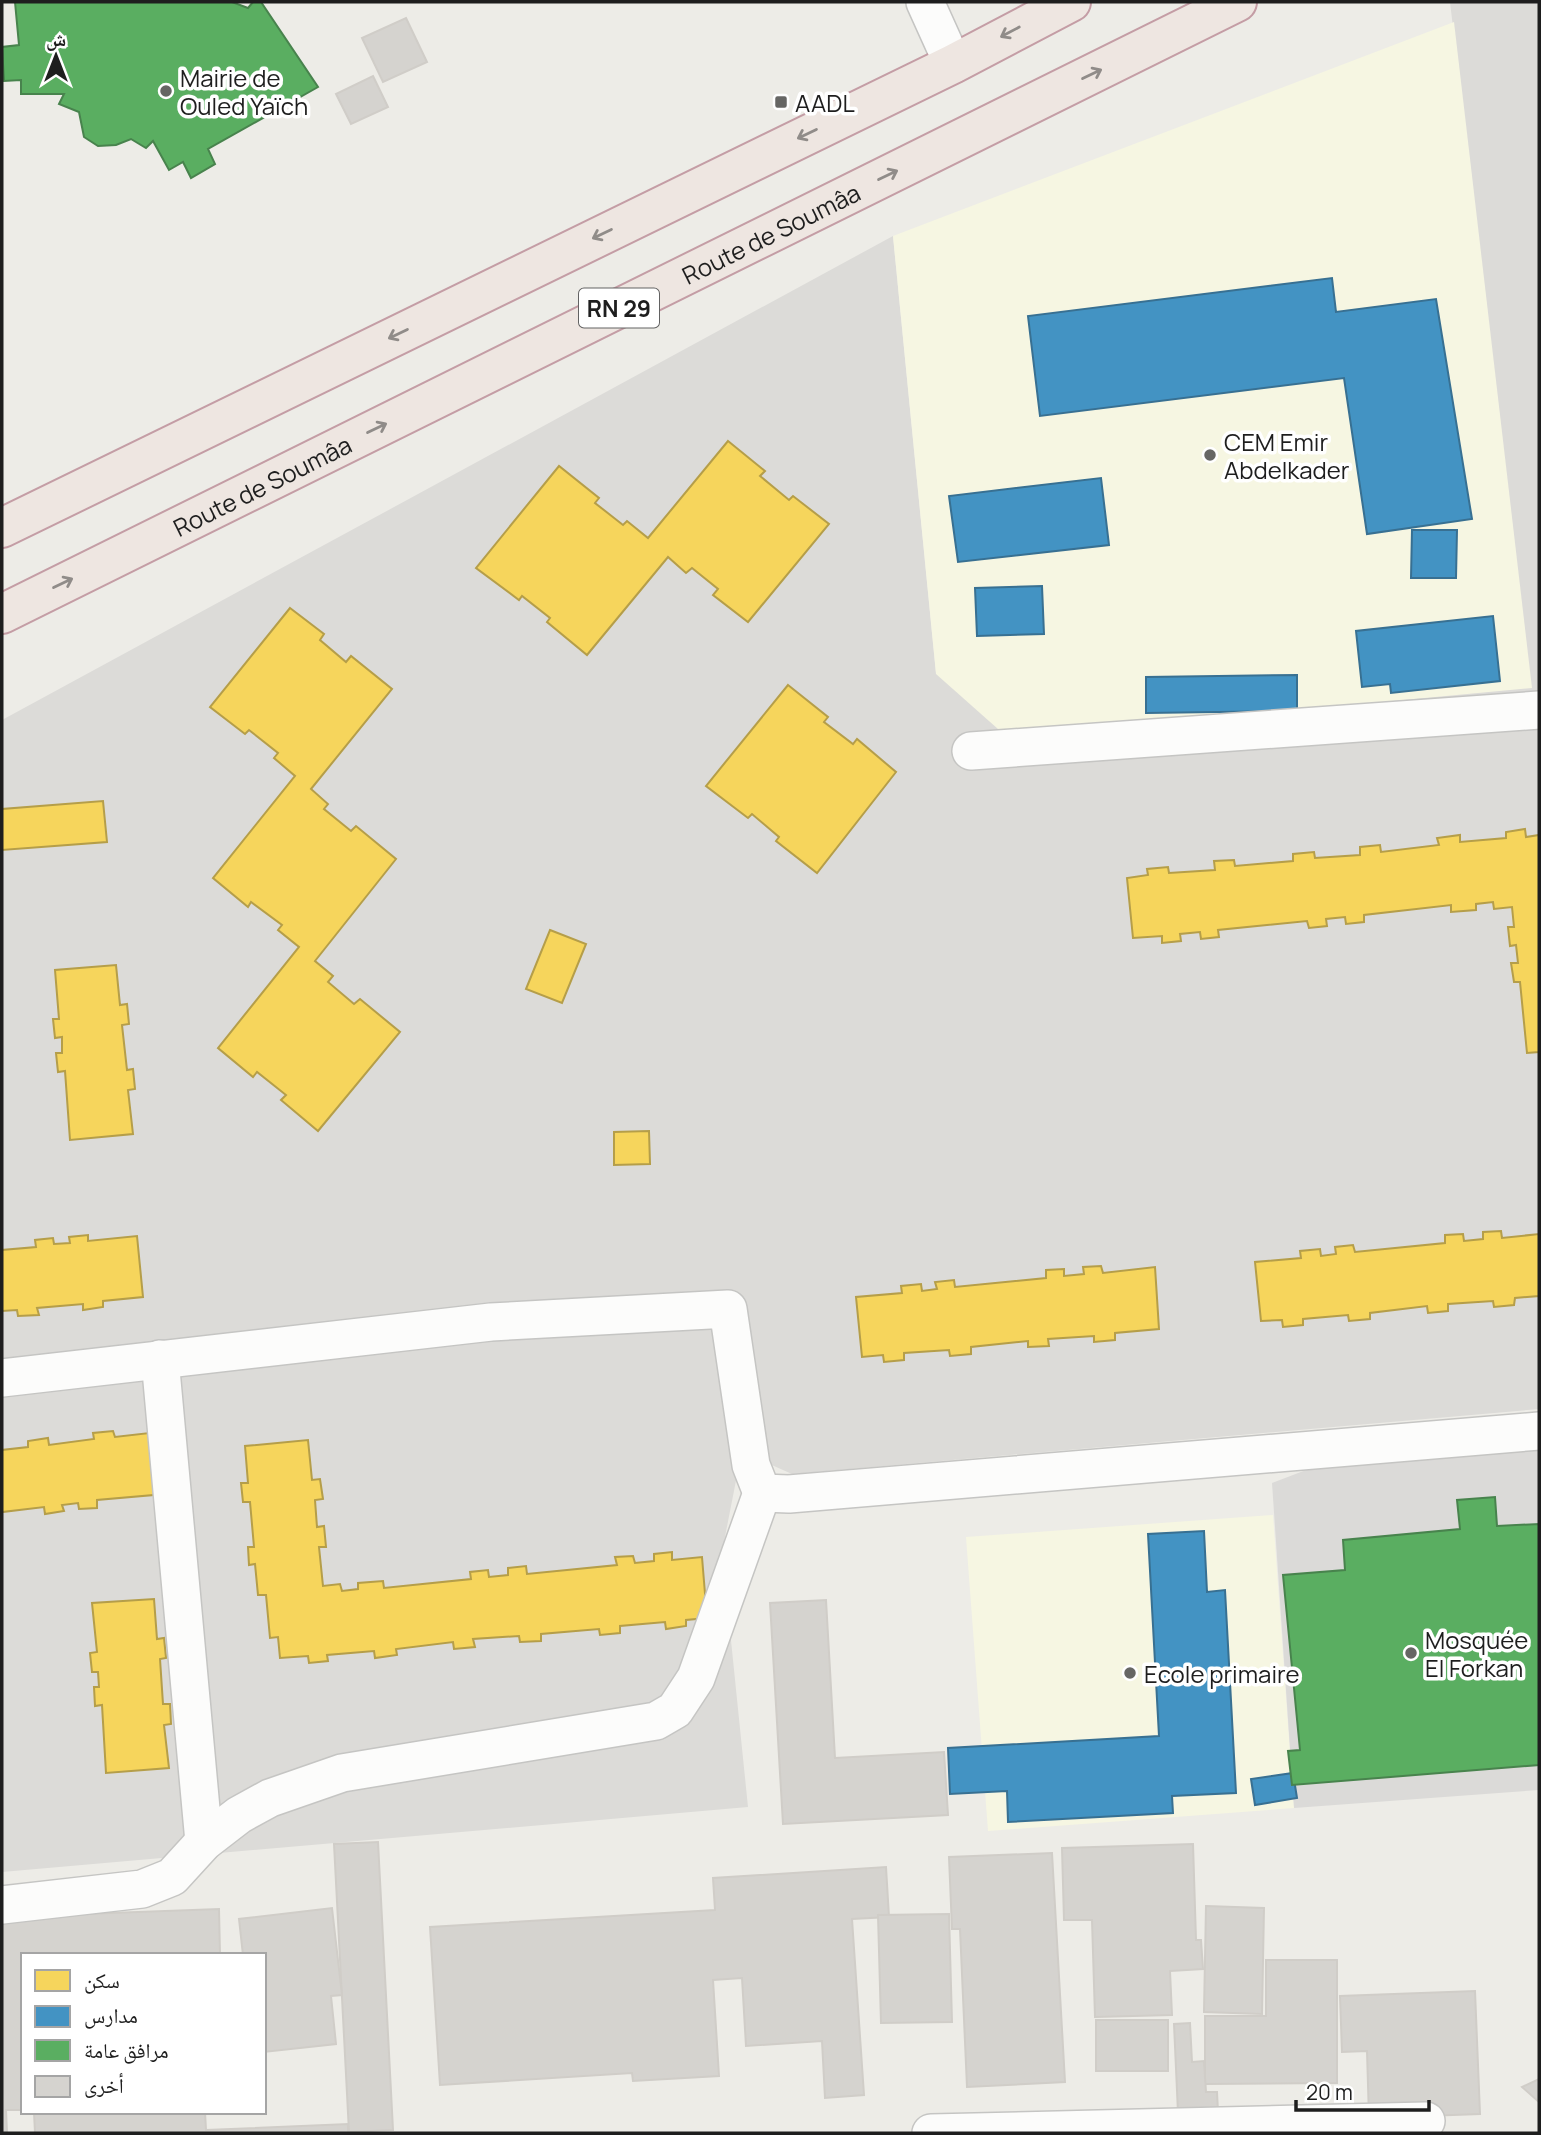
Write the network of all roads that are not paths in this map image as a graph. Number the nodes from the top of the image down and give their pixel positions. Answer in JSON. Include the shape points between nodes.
{"nodes":[{"id":1,"x":925,"y":2,"type":"edge"},
{"id":2,"x":1071,"y":2,"type":"edge"},
{"id":3,"x":1237,"y":2,"type":"edge"},
{"id":4,"x":953,"y":64,"type":"junction"},
{"id":5,"x":19,"y":509,"type":"edge"},
{"id":6,"x":2,"y":528,"type":"edge"},
{"id":7,"x":2,"y":614,"type":"edge"},
{"id":8,"x":1539,"y":710,"type":"edge"},
{"id":9,"x":971,"y":751,"type":"dead end"},
{"id":10,"x":160,"y":1359,"type":"junction"},
{"id":11,"x":2,"y":1378,"type":"edge"},
{"id":12,"x":1539,"y":1431,"type":"edge"},
{"id":13,"x":762,"y":1493,"type":"junction"},
{"id":14,"x":204,"y":1842,"type":"junction"},
{"id":15,"x":2,"y":1905,"type":"edge"},
{"id":16,"x":1426,"y":2122,"type":"dead end"},
{"id":17,"x":931,"y":2133,"type":"edge"}],
"edges":[{"from":1,"to":4,"type":"street"},
{"from":2,"to":4,"type":"highway","one_way":true},
{"from":7,"to":3,"type":"highway","name":"Route de Soumâa","number":"RN 29","one_way":true},
{"from":4,"to":5,"type":"highway","one_way":true},
{"from":5,"to":6,"type":"highway"},
{"from":8,"to":9,"type":"street"},
{"from":10,"to":11,"type":"street"},
{"from":10,"to":13,"type":"street","via":[[491,1322],[727,1309],[751,1465]]},
{"from":10,"to":14,"type":"street"},
{"from":12,"to":13,"type":"street"},
{"from":13,"to":14,"type":"street","via":[[696,1678],[675,1710],[656,1721],[342,1773],[270,1798]]},
{"from":14,"to":15,"type":"street","via":[[172,1877],[142,1889]]},
{"from":16,"to":17,"type":"street"}]}
